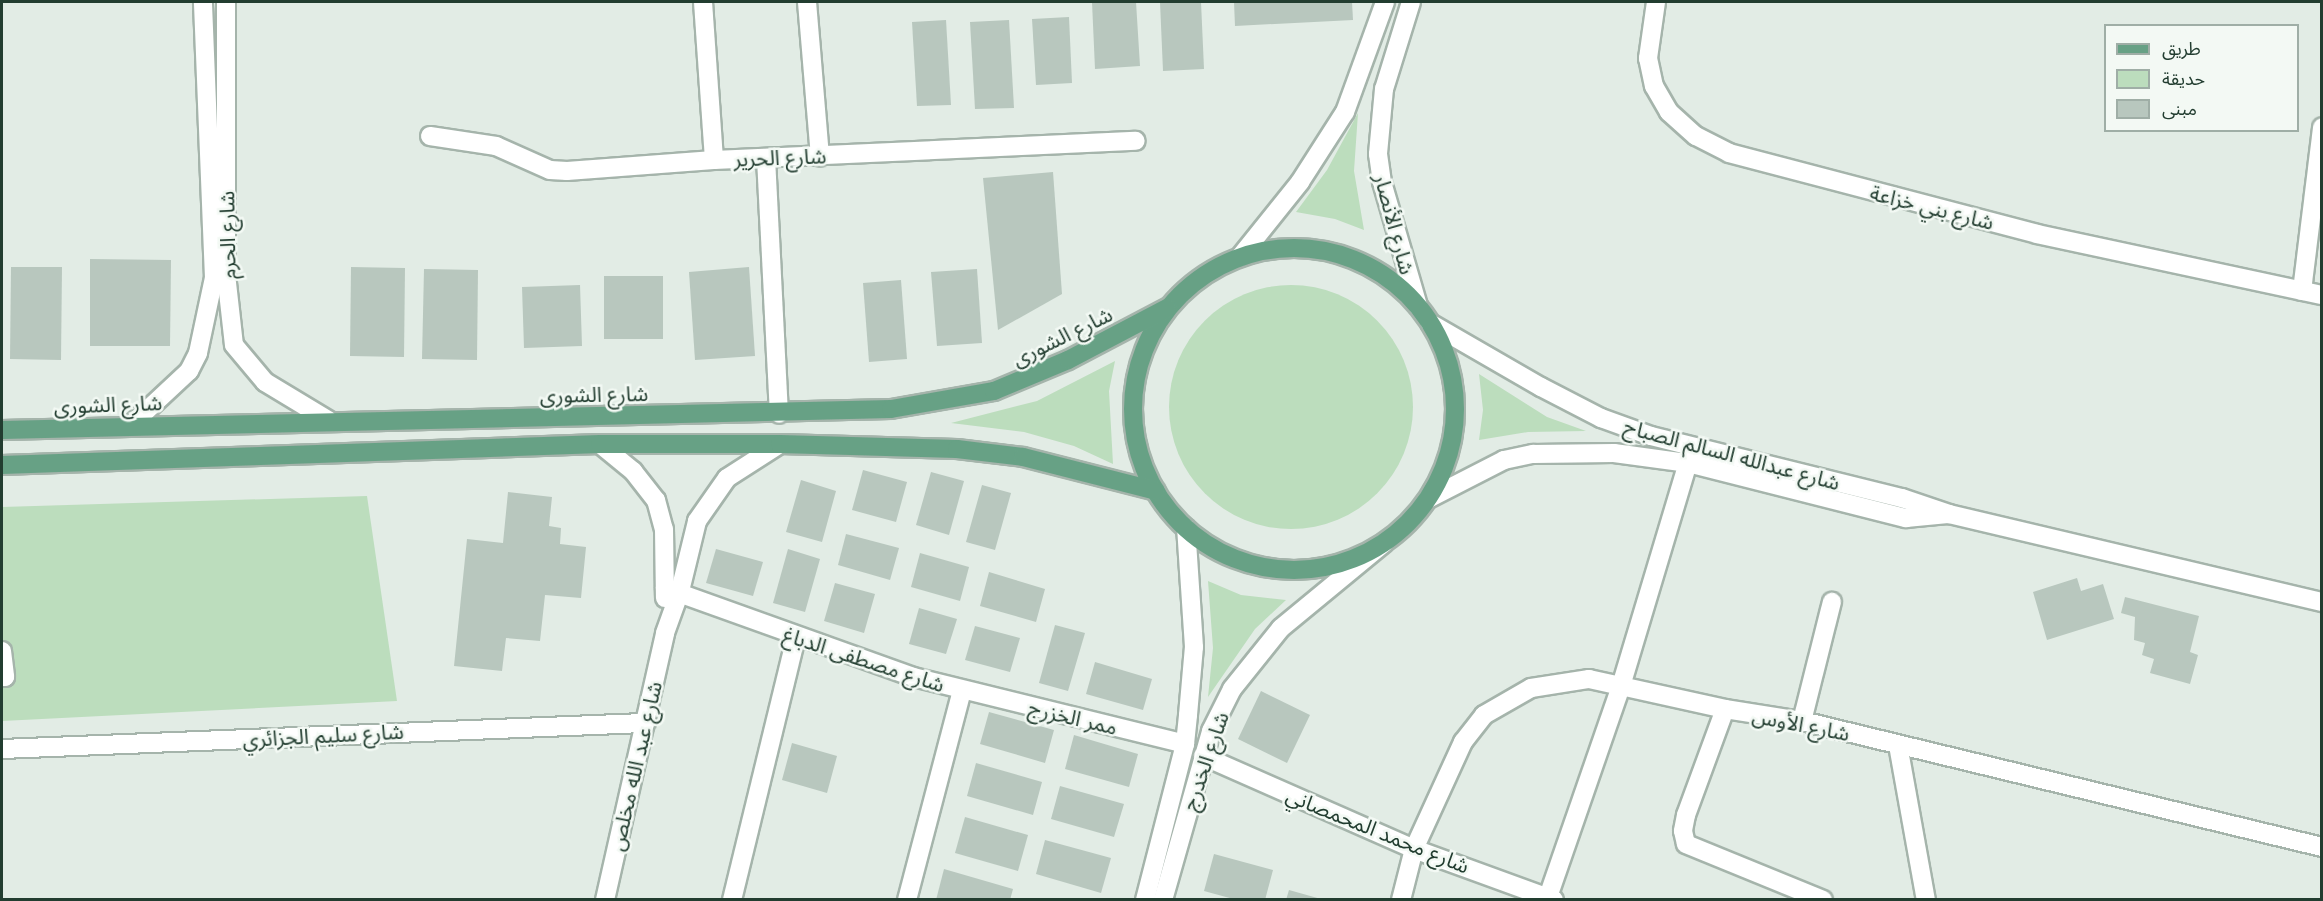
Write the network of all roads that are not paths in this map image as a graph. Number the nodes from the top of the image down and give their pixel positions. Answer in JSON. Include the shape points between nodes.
{"nodes":[{"id":1,"x":203,"y":2,"type":"edge"},
{"id":2,"x":226,"y":2,"type":"edge"},
{"id":3,"x":703,"y":2,"type":"edge"},
{"id":4,"x":807,"y":2,"type":"edge"},
{"id":5,"x":1385,"y":2,"type":"edge"},
{"id":6,"x":1411,"y":2,"type":"edge"},
{"id":7,"x":1656,"y":2,"type":"edge"},
{"id":8,"x":2322,"y":127,"type":"edge"},
{"id":9,"x":430,"y":136,"type":"dead end"},
{"id":10,"x":1136,"y":141,"type":"dead end"},
{"id":11,"x":820,"y":156,"type":"junction"},
{"id":12,"x":766,"y":158,"type":"junction"},
{"id":13,"x":714,"y":160,"type":"junction"},
{"id":14,"x":1240,"y":257,"type":"junction"},
{"id":15,"x":2302,"y":291,"type":"junction"},
{"id":16,"x":2322,"y":295,"type":"edge"},
{"id":17,"x":1418,"y":306,"type":"junction"},
{"id":18,"x":1167,"y":308,"type":"junction"},
{"id":19,"x":1430,"y":323,"type":"junction"},
{"id":20,"x":779,"y":414,"type":"junction"},
{"id":21,"x":328,"y":420,"type":"junction"},
{"id":22,"x":130,"y":426,"type":"junction"},
{"id":23,"x":2,"y":430,"type":"edge"},
{"id":24,"x":600,"y":444,"type":"junction"},
{"id":25,"x":780,"y":444,"type":"junction"},
{"id":26,"x":1688,"y":463,"type":"junction"},
{"id":27,"x":2,"y":465,"type":"edge"},
{"id":28,"x":1156,"y":491,"type":"junction"},
{"id":29,"x":1428,"y":499,"type":"junction"},
{"id":30,"x":1948,"y":514,"type":"junction"},
{"id":31,"x":1186,"y":528,"type":"junction"},
{"id":32,"x":1384,"y":543,"type":"junction"},
{"id":33,"x":673,"y":590,"type":"junction"},
{"id":34,"x":1832,"y":602,"type":"dead end"},
{"id":35,"x":2322,"y":603,"type":"edge"},
{"id":36,"x":796,"y":638,"type":"junction"},
{"id":37,"x":2,"y":651,"type":"edge"},
{"id":38,"x":2,"y":677,"type":"edge"},
{"id":39,"x":1621,"y":686,"type":"junction"},
{"id":40,"x":962,"y":691,"type":"junction"},
{"id":41,"x":1725,"y":709,"type":"junction"},
{"id":42,"x":1802,"y":721,"type":"junction"},
{"id":43,"x":645,"y":723,"type":"junction"},
{"id":44,"x":1185,"y":744,"type":"junction"},
{"id":45,"x":1898,"y":745,"type":"junction"},
{"id":46,"x":2,"y":749,"type":"edge"},
{"id":47,"x":1203,"y":756,"type":"junction"},
{"id":48,"x":2322,"y":847,"type":"edge"},
{"id":49,"x":1414,"y":849,"type":"junction"},
{"id":50,"x":1551,"y":898,"type":"edge"},
{"id":51,"x":605,"y":900,"type":"edge"},
{"id":52,"x":732,"y":900,"type":"edge"},
{"id":53,"x":907,"y":900,"type":"edge"},
{"id":54,"x":1146,"y":900,"type":"edge"},
{"id":55,"x":1163,"y":900,"type":"edge"},
{"id":56,"x":1401,"y":900,"type":"edge"},
{"id":57,"x":1823,"y":900,"type":"edge"},
{"id":58,"x":1926,"y":900,"type":"edge"}],
"edges":[{"from":1,"to":22,"type":"street","name":"شارع الحرم","via":[[214,278],[198,353],[189,371]]},
{"from":2,"to":21,"type":"street","name":"شارع الحرم","via":[[226,274],[234,345],[265,382]]},
{"from":3,"to":13,"type":"street"},
{"from":4,"to":11,"type":"street"},
{"from":5,"to":14,"type":"street","via":[[1345,112],[1300,182]]},
{"from":6,"to":17,"type":"street","name":"شارع الأنصار","via":[[1384,89],[1378,154],[1382,182]]},
{"from":7,"to":15,"type":"street","name":"شارع بني خزاعة","via":[[1648,58],[1654,86],[1669,112],[1696,136],[1730,153],[2037,234]]},
{"from":8,"to":15,"type":"street"},
{"from":9,"to":13,"type":"street","name":"شارع الحرير","via":[[496,146],[550,170]]},
{"from":10,"to":11,"type":"street","name":"شارع الحرير"},
{"from":11,"to":12,"type":"street","name":"شارع الحرير"},
{"from":12,"to":13,"type":"street","name":"شارع الحرير"},
{"from":12,"to":20,"type":"street"},
{"from":14,"to":17,"type":"main road","via":[[1292,248],[1341,255],[1385,276]]},
{"from":14,"to":18,"type":"main road","via":[[1200,277]]},
{"from":15,"to":16,"type":"street","name":"شارع بني خزاعة"},
{"from":17,"to":19,"type":"main road"},
{"from":18,"to":20,"type":"main road","name":"شارع الشورى","via":[[1068,360],[994,391],[891,409]]},
{"from":18,"to":28,"type":"main road","via":[[1143,350],[1133,398],[1140,456]]},
{"from":19,"to":29,"type":"main road","via":[[1448,363],[1455,410],[1446,462]]},
{"from":19,"to":30,"type":"street","name":"شارع عبدالله السالم الصباح","via":[[1482,356],[1601,418],[1651,436],[1902,498]]},
{"from":20,"to":21,"type":"main road","name":"شارع الشورى"},
{"from":21,"to":22,"type":"main road","name":"شارع الشورى"},
{"from":22,"to":23,"type":"main road","name":"شارع الشورى"},
{"from":24,"to":25,"type":"main road"},
{"from":24,"to":27,"type":"main road"},
{"from":24,"to":33,"type":"street","name":"شارع عبد الله مخلص","via":[[633,471],[656,500]]},
{"from":25,"to":28,"type":"main road","via":[[968,450],[1023,458]]},
{"from":25,"to":33,"type":"street","name":"شارع عبد الله مخلص","via":[[727,478],[710,501],[697,521]]},
{"from":26,"to":29,"type":"street","name":"شارع عبدالله السالم الصباح","via":[[1614,453],[1533,454],[1477,471]]},
{"from":26,"to":30,"type":"street","name":"شارع عبدالله السالم الصباح","via":[[1906,518]]},
{"from":26,"to":39,"type":"street"},
{"from":28,"to":31,"type":"main road"},
{"from":29,"to":32,"type":"main road"},
{"from":30,"to":35,"type":"street","name":"شارع عبدالله السالم الصباح"},
{"from":31,"to":32,"type":"main road","via":[[1223,553],[1274,569],[1327,567]]},
{"from":31,"to":44,"type":"street","name":"شارع الخدرج","via":[[1194,647]]},
{"from":32,"to":47,"type":"street","name":"شارع الخدرج","via":[[1281,628],[1255,656],[1232,689]]},
{"from":33,"to":36,"type":"street","name":"شارع مصطفى الدباغ"},
{"from":33,"to":43,"type":"street","name":"شارع عبد الله مخلص"},
{"from":34,"to":42,"type":"street"},
{"from":36,"to":40,"type":"street","name":"شارع مصطفى الدباغ"},
{"from":36,"to":52,"type":"street"},
{"from":37,"to":38,"type":"street"},
{"from":39,"to":41,"type":"street","name":"شارع الأوس"},
{"from":39,"to":49,"type":"street","name":"شارع الأوس","via":[[1589,679],[1554,683],[1531,688],[1498,703],[1463,742]]},
{"from":39,"to":50,"type":"street"},
{"from":40,"to":44,"type":"street","name":"ممر الخزرج"},
{"from":40,"to":53,"type":"street","name":"شارع مصطفى الدباغ"},
{"from":41,"to":42,"type":"street","name":"شارع الأوس"},
{"from":41,"to":57,"type":"street","via":[[1686,814],[1686,844]]},
{"from":42,"to":45,"type":"street","name":"شارع الأوس"},
{"from":43,"to":46,"type":"street","name":"شارع سليم الجزائري"},
{"from":43,"to":51,"type":"street","name":"شارع عبد الله مخلص"},
{"from":44,"to":54,"type":"street","name":"شارع الخدرج"},
{"from":45,"to":48,"type":"street","name":"شارع الأوس"},
{"from":45,"to":58,"type":"street"},
{"from":47,"to":49,"type":"street","name":"شارع محمد المحمصاني"},
{"from":47,"to":55,"type":"street","name":"شارع الخدرج"},
{"from":49,"to":50,"type":"street","name":"شارع محمد المحمصاني"},
{"from":49,"to":56,"type":"street","name":"شارع الأوس"}]}
